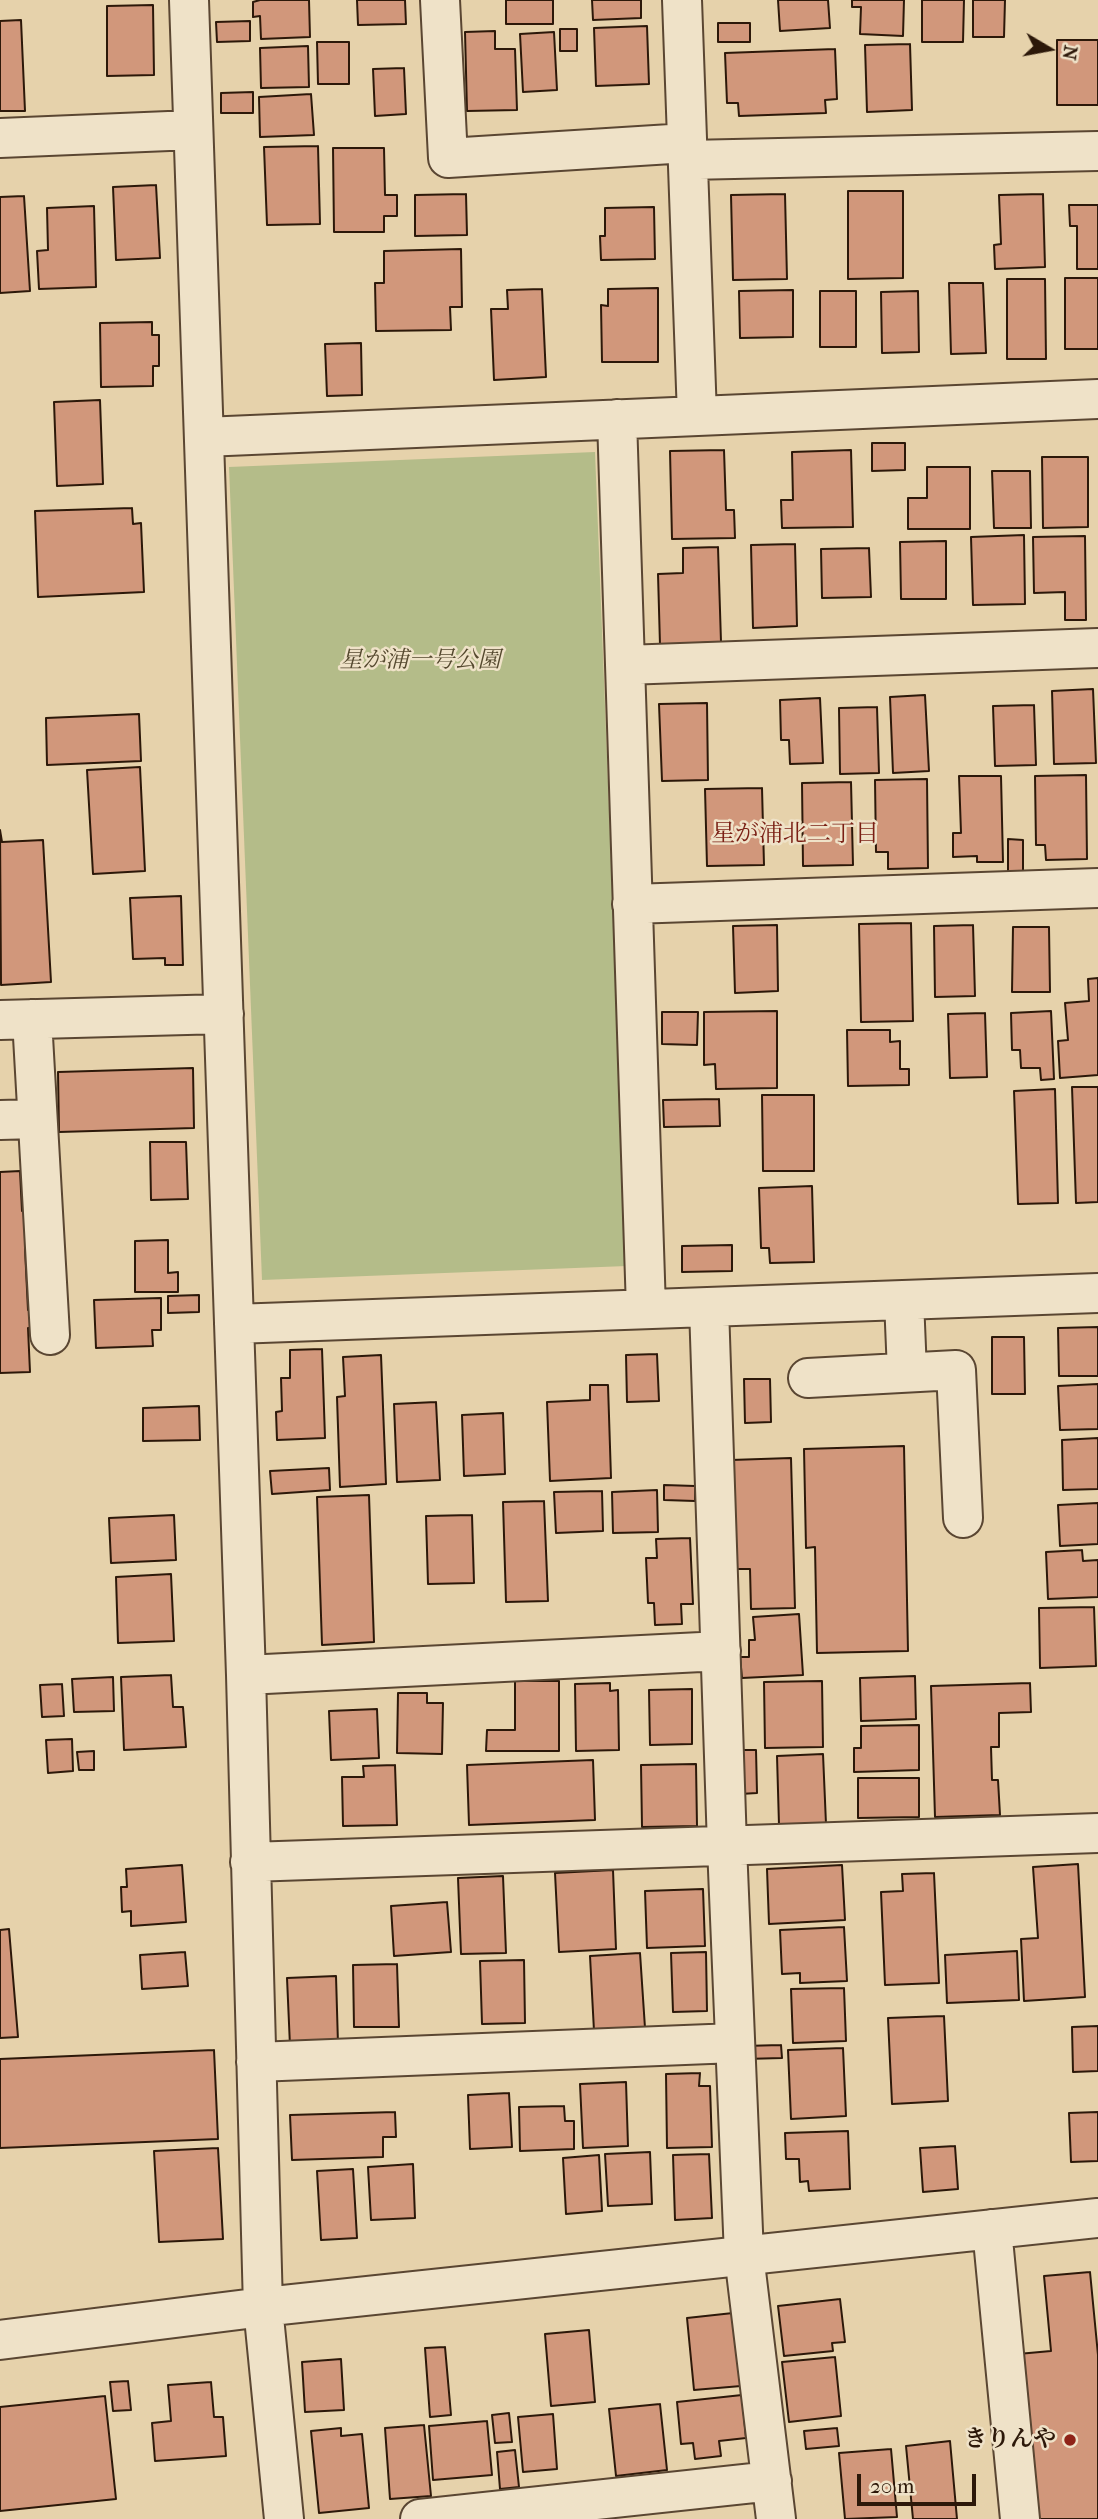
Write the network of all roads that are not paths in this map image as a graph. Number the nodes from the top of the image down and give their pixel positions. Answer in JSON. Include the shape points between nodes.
{"nodes":[{"id":1,"x":189,"y":0,"type":"edge"},
{"id":2,"x":440,"y":0,"type":"edge"},
{"id":3,"x":682,"y":0,"type":"edge"},
{"id":4,"x":193,"y":130,"type":"junction"},
{"id":5,"x":0,"y":138,"type":"edge"},
{"id":6,"x":688,"y":151,"type":"junction"},
{"id":7,"x":1098,"y":151,"type":"edge"},
{"id":8,"x":1098,"y":399,"type":"edge"},
{"id":9,"x":697,"y":416,"type":"junction"},
{"id":10,"x":617,"y":419,"type":"junction"},
{"id":11,"x":204,"y":437,"type":"junction"},
{"id":12,"x":1098,"y":648,"type":"edge"},
{"id":13,"x":625,"y":666,"type":"junction"},
{"id":14,"x":1098,"y":888,"type":"edge"},
{"id":15,"x":632,"y":904,"type":"junction"},
{"id":16,"x":224,"y":1014,"type":"junction"},
{"id":17,"x":16,"y":1019,"type":"edge"},
{"id":18,"x":37,"y":1119,"type":"junction"},
{"id":19,"x":0,"y":1121,"type":"edge"},
{"id":20,"x":1098,"y":1293,"type":"edge"},
{"id":21,"x":904,"y":1300,"type":"junction"},
{"id":22,"x":709,"y":1307,"type":"junction"},
{"id":23,"x":646,"y":1309,"type":"junction"},
{"id":24,"x":234,"y":1324,"type":"junction"},
{"id":25,"x":50,"y":1335,"type":"dead end"},
{"id":26,"x":907,"y":1373,"type":"junction"},
{"id":27,"x":807,"y":1378,"type":"dead end"},
{"id":28,"x":963,"y":1518,"type":"dead end"},
{"id":29,"x":720,"y":1651,"type":"junction"},
{"id":30,"x":246,"y":1675,"type":"junction"},
{"id":31,"x":1098,"y":1833,"type":"edge"},
{"id":32,"x":727,"y":1846,"type":"junction"},
{"id":33,"x":250,"y":1862,"type":"junction"},
{"id":34,"x":735,"y":2043,"type":"junction"},
{"id":35,"x":256,"y":2062,"type":"junction"},
{"id":36,"x":1098,"y":2218,"type":"edge"},
{"id":37,"x":992,"y":2229,"type":"junction"},
{"id":38,"x":744,"y":2255,"type":"junction"},
{"id":39,"x":263,"y":2307,"type":"junction"},
{"id":40,"x":0,"y":2340,"type":"edge"},
{"id":41,"x":772,"y":2481,"type":"junction"},
{"id":42,"x":284,"y":2519,"type":"edge"},
{"id":43,"x":420,"y":2519,"type":"edge"},
{"id":44,"x":776,"y":2519,"type":"edge"},
{"id":45,"x":1020,"y":2519,"type":"edge"}],
"edges":[{"from":1,"to":4,"type":"street"},
{"from":2,"to":6,"type":"street","via":[[448,158]]},
{"from":3,"to":6,"type":"street"},
{"from":4,"to":5,"type":"street"},
{"from":4,"to":11,"type":"street"},
{"from":6,"to":7,"type":"street"},
{"from":6,"to":9,"type":"street"},
{"from":8,"to":9,"type":"street"},
{"from":9,"to":10,"type":"street"},
{"from":10,"to":11,"type":"street"},
{"from":10,"to":13,"type":"street"},
{"from":11,"to":16,"type":"street"},
{"from":12,"to":13,"type":"street"},
{"from":13,"to":15,"type":"street"},
{"from":14,"to":15,"type":"street"},
{"from":15,"to":23,"type":"street"},
{"from":16,"to":17,"type":"street"},
{"from":16,"to":24,"type":"street"},
{"from":17,"to":18,"type":"street"},
{"from":18,"to":19,"type":"street"},
{"from":18,"to":25,"type":"street"},
{"from":20,"to":21,"type":"street"},
{"from":21,"to":22,"type":"street"},
{"from":21,"to":26,"type":"street"},
{"from":22,"to":23,"type":"street"},
{"from":22,"to":29,"type":"street"},
{"from":23,"to":24,"type":"street"},
{"from":24,"to":30,"type":"street"},
{"from":26,"to":27,"type":"street"},
{"from":26,"to":28,"type":"street","via":[[956,1370]]},
{"from":29,"to":30,"type":"street"},
{"from":29,"to":32,"type":"street"},
{"from":30,"to":33,"type":"street"},
{"from":31,"to":32,"type":"street"},
{"from":32,"to":33,"type":"street"},
{"from":32,"to":34,"type":"street"},
{"from":33,"to":35,"type":"street"},
{"from":34,"to":35,"type":"street"},
{"from":34,"to":38,"type":"street"},
{"from":35,"to":39,"type":"street"},
{"from":36,"to":37,"type":"street"},
{"from":37,"to":38,"type":"street"},
{"from":37,"to":45,"type":"street"},
{"from":38,"to":39,"type":"street"},
{"from":38,"to":41,"type":"street"},
{"from":39,"to":40,"type":"street"},
{"from":39,"to":42,"type":"street"},
{"from":41,"to":43,"type":"street"},
{"from":41,"to":44,"type":"street"}]}
